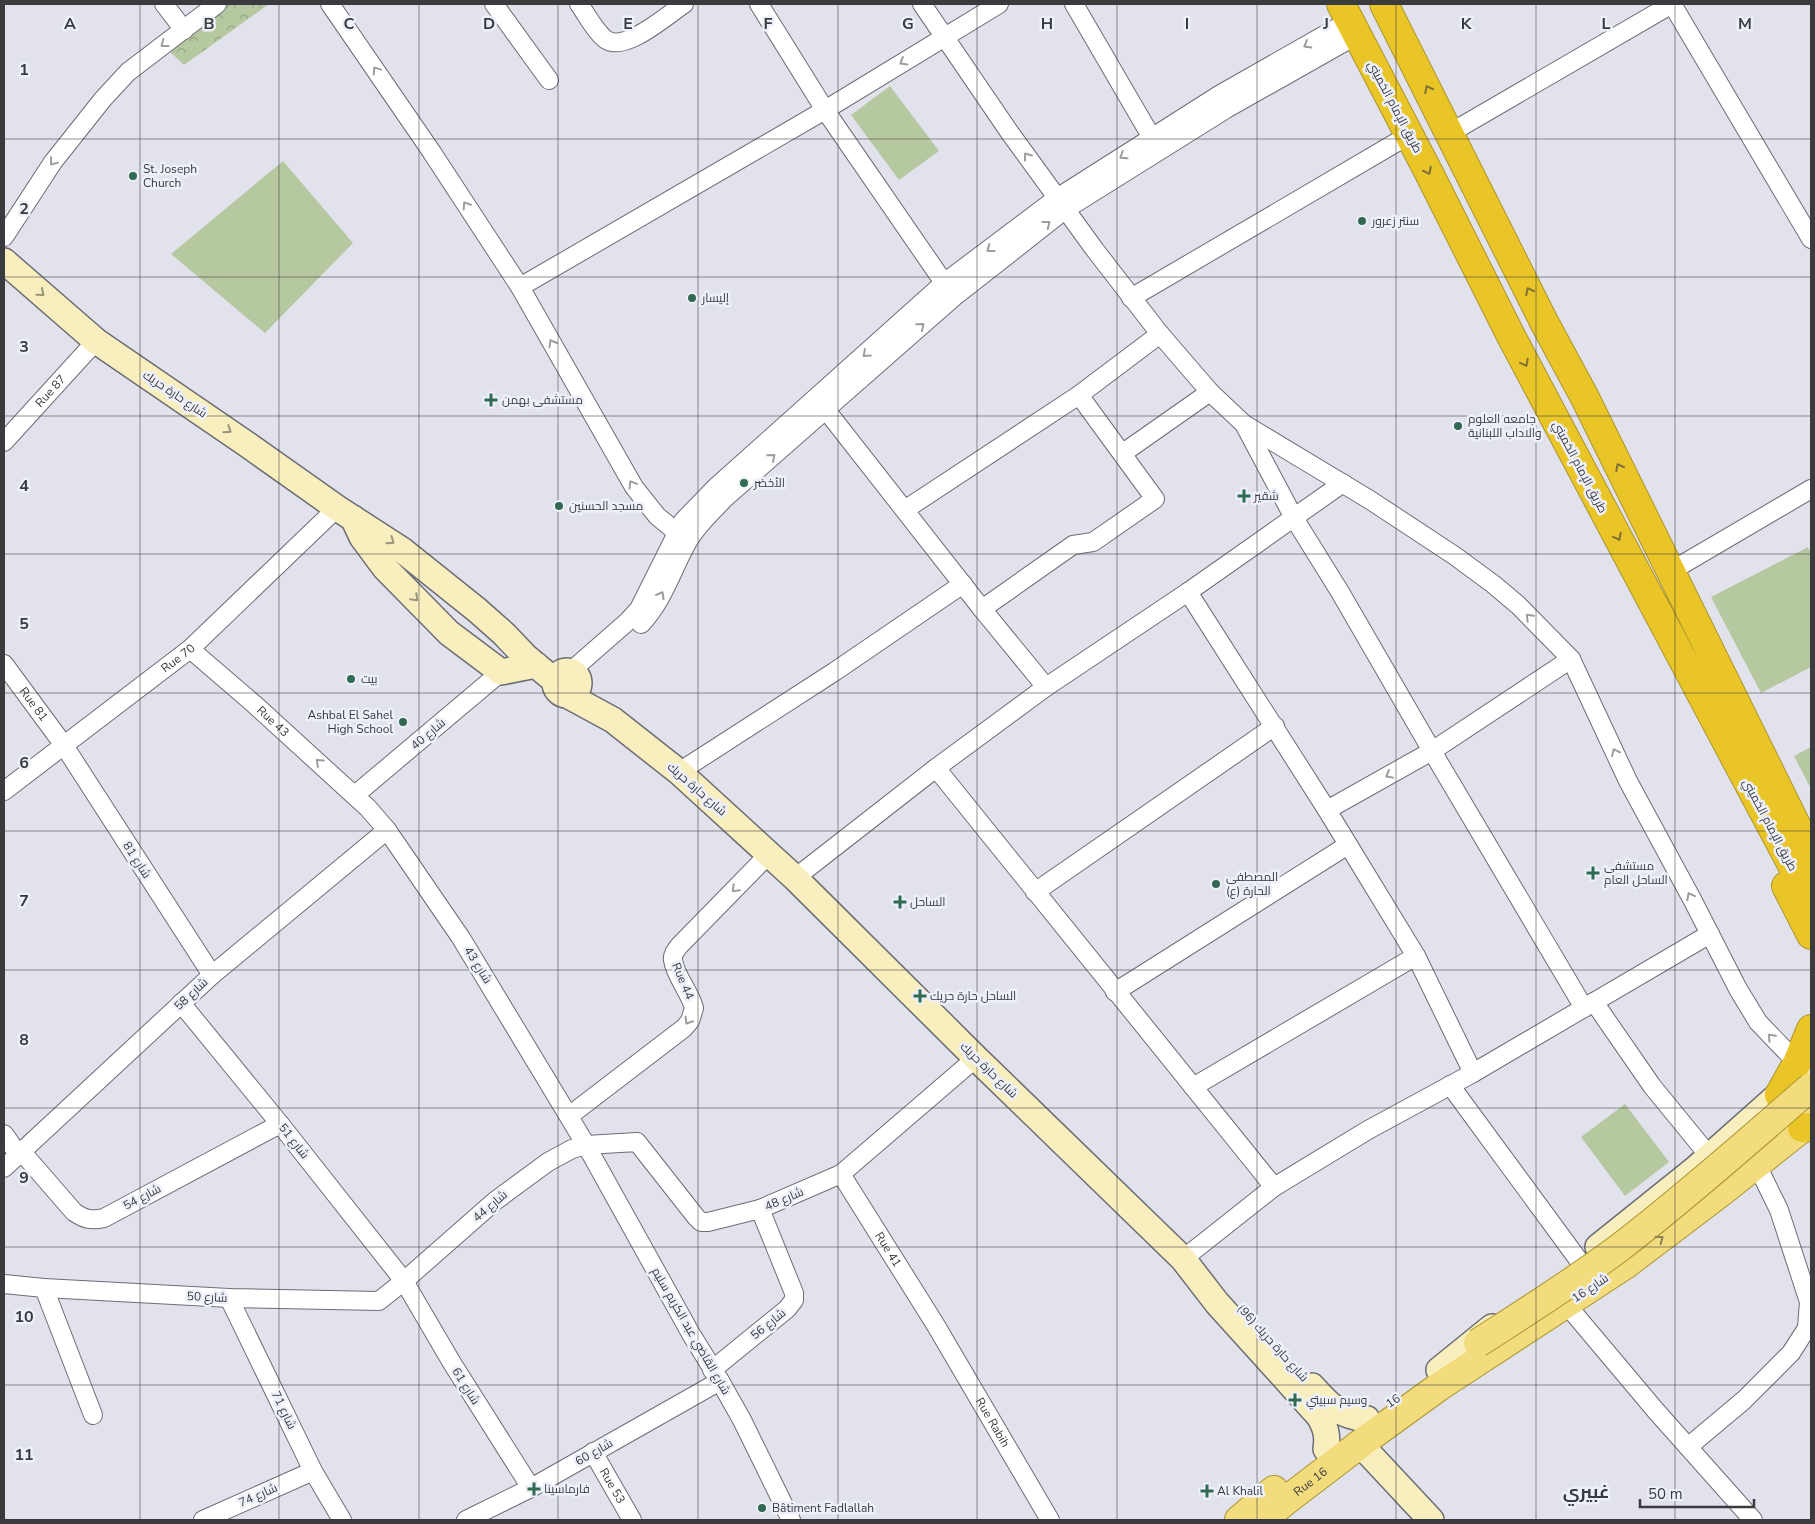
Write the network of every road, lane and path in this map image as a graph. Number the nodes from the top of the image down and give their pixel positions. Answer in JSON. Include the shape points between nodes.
{"nodes":[{"id":1,"x":164,"y":4,"type":"edge"},
{"id":2,"x":217,"y":4,"type":"edge"},
{"id":3,"x":331,"y":4,"type":"edge"},
{"id":4,"x":494,"y":4,"type":"edge"},
{"id":5,"x":579,"y":4,"type":"edge"},
{"id":6,"x":684,"y":4,"type":"edge"},
{"id":7,"x":759,"y":4,"type":"edge"},
{"id":8,"x":922,"y":4,"type":"edge"},
{"id":9,"x":999,"y":4,"type":"edge"},
{"id":10,"x":1074,"y":4,"type":"edge"},
{"id":11,"x":1384,"y":4,"type":"edge"},
{"id":12,"x":1672,"y":4,"type":"edge"},
{"id":13,"x":1349,"y":20,"type":"edge"},
{"id":14,"x":184,"y":30,"type":"junction"},
{"id":15,"x":945,"y":37,"type":"junction"},
{"id":16,"x":549,"y":80,"type":"dead end"},
{"id":17,"x":825,"y":110,"type":"junction"},
{"id":18,"x":1450,"y":133,"type":"junction"},
{"id":19,"x":1409,"y":135,"type":"junction"},
{"id":20,"x":1152,"y":138,"type":"junction"},
{"id":21,"x":1062,"y":203,"type":"junction"},
{"id":22,"x":4,"y":237,"type":"edge"},
{"id":23,"x":1811,"y":239,"type":"edge"},
{"id":24,"x":4,"y":261,"type":"edge"},
{"id":25,"x":520,"y":287,"type":"junction"},
{"id":26,"x":949,"y":290,"type":"junction"},
{"id":27,"x":1131,"y":298,"type":"junction"},
{"id":28,"x":1544,"y":322,"type":"junction"},
{"id":29,"x":1160,"y":334,"type":"junction"},
{"id":30,"x":1511,"y":336,"type":"junction"},
{"id":31,"x":96,"y":341,"type":"junction"},
{"id":32,"x":1210,"y":392,"type":"junction"},
{"id":33,"x":1079,"y":396,"type":"junction"},
{"id":34,"x":826,"y":410,"type":"junction"},
{"id":35,"x":1244,"y":424,"type":"junction"},
{"id":36,"x":4,"y":442,"type":"edge"},
{"id":37,"x":1123,"y":453,"type":"junction"},
{"id":38,"x":1343,"y":483,"type":"junction"},
{"id":39,"x":1811,"y":489,"type":"edge"},
{"id":40,"x":906,"y":509,"type":"junction"},
{"id":41,"x":345,"y":513,"type":"junction"},
{"id":42,"x":1294,"y":518,"type":"junction"},
{"id":43,"x":1652,"y":535,"type":"junction"},
{"id":44,"x":682,"y":537,"type":"junction"},
{"id":45,"x":1678,"y":567,"type":"junction"},
{"id":46,"x":963,"y":584,"type":"junction"},
{"id":47,"x":1188,"y":592,"type":"junction"},
{"id":48,"x":1655,"y":608,"type":"junction"},
{"id":49,"x":982,"y":609,"type":"junction"},
{"id":50,"x":190,"y":649,"type":"junction"},
{"id":51,"x":1571,"y":659,"type":"junction"},
{"id":52,"x":4,"y":664,"type":"edge"},
{"id":53,"x":536,"y":665,"type":"junction"},
{"id":54,"x":501,"y":672,"type":"junction"},
{"id":55,"x":570,"y":682,"type":"junction"},
{"id":56,"x":1046,"y":687,"type":"junction"},
{"id":57,"x":1274,"y":726,"type":"junction"},
{"id":58,"x":63,"y":744,"type":"junction"},
{"id":59,"x":1432,"y":751,"type":"junction"},
{"id":60,"x":936,"y":768,"type":"junction"},
{"id":61,"x":679,"y":772,"type":"junction"},
{"id":62,"x":4,"y":790,"type":"edge"},
{"id":63,"x":355,"y":795,"type":"junction"},
{"id":64,"x":1327,"y":810,"type":"junction"},
{"id":65,"x":1811,"y":820,"type":"edge"},
{"id":66,"x":387,"y":830,"type":"junction"},
{"id":67,"x":1348,"y":845,"type":"junction"},
{"id":68,"x":769,"y":854,"type":"junction"},
{"id":69,"x":1811,"y":855,"type":"edge"},
{"id":70,"x":795,"y":878,"type":"junction"},
{"id":71,"x":1035,"y":892,"type":"junction"},
{"id":72,"x":1811,"y":901,"type":"edge"},
{"id":73,"x":1710,"y":934,"type":"junction"},
{"id":74,"x":1811,"y":935,"type":"edge"},
{"id":75,"x":1416,"y":956,"type":"junction"},
{"id":76,"x":212,"y":975,"type":"junction"},
{"id":77,"x":1115,"y":992,"type":"junction"},
{"id":78,"x":181,"y":1003,"type":"junction"},
{"id":79,"x":1589,"y":1005,"type":"junction"},
{"id":80,"x":1811,"y":1029,"type":"edge"},
{"id":81,"x":976,"y":1058,"type":"junction"},
{"id":82,"x":1473,"y":1072,"type":"junction"},
{"id":83,"x":1806,"y":1072,"type":"edge"},
{"id":84,"x":1450,"y":1085,"type":"junction"},
{"id":85,"x":1193,"y":1087,"type":"junction"},
{"id":86,"x":1779,"y":1095,"type":"joint"},
{"id":87,"x":569,"y":1116,"type":"junction"},
{"id":88,"x":280,"y":1124,"type":"junction"},
{"id":89,"x":1808,"y":1125,"type":"edge"},
{"id":90,"x":4,"y":1134,"type":"edge"},
{"id":91,"x":586,"y":1145,"type":"junction"},
{"id":92,"x":20,"y":1153,"type":"junction"},
{"id":93,"x":1702,"y":1164,"type":"junction"},
{"id":94,"x":1756,"y":1164,"type":"junction"},
{"id":95,"x":4,"y":1168,"type":"edge"},
{"id":96,"x":841,"y":1174,"type":"junction"},
{"id":97,"x":1274,"y":1187,"type":"junction"},
{"id":98,"x":1720,"y":1193,"type":"junction"},
{"id":99,"x":760,"y":1210,"type":"junction"},
{"id":100,"x":1183,"y":1259,"type":"junction"},
{"id":101,"x":1580,"y":1262,"type":"junction"},
{"id":102,"x":404,"y":1281,"type":"junction"},
{"id":103,"x":4,"y":1284,"type":"edge"},
{"id":104,"x":44,"y":1288,"type":"junction"},
{"id":105,"x":229,"y":1298,"type":"junction"},
{"id":106,"x":1566,"y":1304,"type":"junction"},
{"id":107,"x":935,"y":1324,"type":"joint"},
{"id":108,"x":1273,"y":1354,"type":"junction"},
{"id":109,"x":1439,"y":1370,"type":"junction"},
{"id":110,"x":716,"y":1376,"type":"junction"},
{"id":111,"x":93,"y":1415,"type":"dead end"},
{"id":112,"x":1358,"y":1432,"type":"junction"},
{"id":113,"x":1688,"y":1447,"type":"junction"},
{"id":114,"x":1326,"y":1449,"type":"junction"},
{"id":115,"x":594,"y":1452,"type":"junction"},
{"id":116,"x":313,"y":1470,"type":"junction"},
{"id":117,"x":530,"y":1488,"type":"junction"},
{"id":118,"x":203,"y":1520,"type":"edge"},
{"id":119,"x":342,"y":1520,"type":"edge"},
{"id":120,"x":466,"y":1520,"type":"edge"},
{"id":121,"x":632,"y":1520,"type":"edge"},
{"id":122,"x":791,"y":1520,"type":"edge"},
{"id":123,"x":1050,"y":1520,"type":"edge"},
{"id":124,"x":1239,"y":1520,"type":"edge"},
{"id":125,"x":1263,"y":1520,"type":"edge"},
{"id":126,"x":1431,"y":1520,"type":"edge"},
{"id":127,"x":1753,"y":1520,"type":"edge"}],
"edges":[{"from":1,"to":14,"type":"street"},
{"from":2,"to":14,"type":"street"},
{"from":25,"to":3,"type":"street","one_way":true},
{"from":4,"to":16,"type":"street"},
{"from":5,"to":6,"type":"street","via":[[596,30],[606,40],[615,43],[635,37]]},
{"from":7,"to":17,"type":"street"},
{"from":8,"to":15,"type":"street"},
{"from":9,"to":15,"type":"street"},
{"from":10,"to":20,"type":"street"},
{"from":18,"to":11,"type":"highway","name":"طريق الإمام الخميني","one_way":true},
{"from":12,"to":18,"type":"street"},
{"from":12,"to":23,"type":"street"},
{"from":13,"to":19,"type":"highway","name":"طريق الإمام الخميني"},
{"from":13,"to":20,"type":"street","one_way":true},
{"from":13,"to":21,"type":"street","via":[[1226,109]]},
{"from":14,"to":22,"type":"street","one_way":true,"via":[[128,72],[103,99],[53,162]]},
{"from":15,"to":17,"type":"street","one_way":true},
{"from":21,"to":15,"type":"street","one_way":true},
{"from":17,"to":25,"type":"street"},
{"from":17,"to":26,"type":"street"},
{"from":28,"to":18,"type":"highway","name":"طريق الإمام الخميني","one_way":true},
{"from":19,"to":27,"type":"street"},
{"from":19,"to":30,"type":"highway","name":"طريق الإمام الخميني","one_way":true},
{"from":20,"to":21,"type":"street","one_way":true},
{"from":21,"to":26,"type":"street"},
{"from":21,"to":27,"type":"street"},
{"from":24,"to":31,"type":"street","name":"شارع حارة حريك","one_way":true},
{"from":44,"to":25,"type":"street","one_way":true,"via":[[657,516],[634,487]]},
{"from":34,"to":26,"type":"street","one_way":true},
{"from":26,"to":44,"type":"street","one_way":true,"via":[[716,487],[683,521]]},
{"from":27,"to":29,"type":"street"},
{"from":28,"to":30,"type":"highway"},
{"from":43,"to":28,"type":"highway","name":"طريق الإمام الخميني","one_way":true},
{"from":29,"to":32,"type":"street"},
{"from":29,"to":33,"type":"street"},
{"from":30,"to":48,"type":"highway","name":"طريق الإمام الخميني","one_way":true},
{"from":31,"to":36,"type":"street","name":"Rue 87"},
{"from":31,"to":41,"type":"street","name":"شارع حارة حريك","one_way":true},
{"from":32,"to":35,"type":"street"},
{"from":32,"to":37,"type":"street"},
{"from":33,"to":37,"type":"street"},
{"from":33,"to":40,"type":"street"},
{"from":34,"to":40,"type":"street"},
{"from":44,"to":34,"type":"street","one_way":true},
{"from":35,"to":38,"type":"street"},
{"from":35,"to":42,"type":"street"},
{"from":37,"to":49,"type":"street","via":[[1155,499],[1093,542],[1072,545]]},
{"from":38,"to":42,"type":"street"},
{"from":51,"to":38,"type":"street","one_way":true,"via":[[1493,584]]},
{"from":39,"to":45,"type":"street"},
{"from":40,"to":46,"type":"street"},
{"from":41,"to":50,"type":"street","name":"Rue 70"},
{"from":41,"to":53,"type":"street","name":"شارع حارة حريك","one_way":true,"via":[[402,550],[477,610]]},
{"from":41,"to":54,"type":"street","name":"شارع حارة حريك","one_way":true,"via":[[386,568],[449,633]]},
{"from":42,"to":47,"type":"street"},
{"from":42,"to":59,"type":"street"},
{"from":43,"to":45,"type":"highway"},
{"from":43,"to":69,"type":"highway","name":"طريق الإمام الخميني"},
{"from":44,"to":55,"type":"street","via":[[639,609]]},
{"from":45,"to":65,"type":"highway","via":[[1738,674]]},
{"from":46,"to":49,"type":"street"},
{"from":46,"to":61,"type":"street"},
{"from":47,"to":56,"type":"street"},
{"from":47,"to":57,"type":"street"},
{"from":48,"to":72,"type":"highway","name":"طريق الإمام الخميني"},
{"from":48,"to":74,"type":"highway","via":[[1659,635],[1674,672]]},
{"from":49,"to":56,"type":"street"},
{"from":50,"to":58,"type":"street","name":"Rue 70"},
{"from":63,"to":50,"type":"street","name":"Rue 43","one_way":true},
{"from":51,"to":59,"type":"street"},
{"from":73,"to":51,"type":"street","one_way":true,"via":[[1628,781]]},
{"from":52,"to":58,"type":"street","name":"Rue 81"},
{"from":53,"to":54,"type":"street"},
{"from":53,"to":55,"type":"street","name":"شارع حارة حريك"},
{"from":54,"to":63,"type":"street","name":"شارع 40"},
{"from":55,"to":61,"type":"street","name":"شارع حارة حريك","via":[[612,720]]},
{"from":56,"to":60,"type":"street"},
{"from":57,"to":64,"type":"street"},
{"from":57,"to":71,"type":"street"},
{"from":58,"to":62,"type":"street","name":"Rue 70"},
{"from":58,"to":76,"type":"street","name":"شارع 81"},
{"from":59,"to":64,"type":"street","one_way":true},
{"from":59,"to":79,"type":"street"},
{"from":60,"to":70,"type":"street"},
{"from":60,"to":71,"type":"street"},
{"from":61,"to":68,"type":"street","name":"شارع حارة حريك"},
{"from":63,"to":66,"type":"street","name":"شارع 43"},
{"from":64,"to":67,"type":"street"},
{"from":66,"to":76,"type":"street","name":"شارع 58"},
{"from":66,"to":87,"type":"street","name":"شارع 43","via":[[462,938]]},
{"from":67,"to":75,"type":"street"},
{"from":67,"to":77,"type":"street"},
{"from":68,"to":70,"type":"street","name":"شارع حارة حريك"},
{"from":68,"to":87,"type":"street","name":"Rue 44","one_way":true,"via":[[674,952],[676,968],[694,1008],[690,1021]]},
{"from":70,"to":81,"type":"street","name":"شارع حارة حريك"},
{"from":71,"to":77,"type":"street"},
{"from":73,"to":79,"type":"street"},
{"from":83,"to":73,"type":"street","one_way":true,"via":[[1758,1022]]},
{"from":75,"to":82,"type":"street"},
{"from":75,"to":85,"type":"street"},
{"from":76,"to":78,"type":"street","name":"شارع 58"},
{"from":77,"to":85,"type":"street"},
{"from":78,"to":88,"type":"street","name":"شارع 51"},
{"from":78,"to":92,"type":"street","name":"شارع 58"},
{"from":79,"to":82,"type":"street"},
{"from":79,"to":93,"type":"street","via":[[1652,1086]]},
{"from":80,"to":83,"type":"highway"},
{"from":81,"to":96,"type":"street","name":"شارع 48"},
{"from":81,"to":100,"type":"street","name":"شارع حارة حريك"},
{"from":82,"to":84,"type":"street"},
{"from":83,"to":86,"type":"highway"},
{"from":83,"to":109,"type":"main road","name":"شارع 16","bridge":true,"via":[[1683,1196],[1618,1249]]},
{"from":84,"to":97,"type":"street"},
{"from":84,"to":101,"type":"street"},
{"from":85,"to":97,"type":"street"},
{"from":86,"to":93,"type":"street","name":"شارع 16"},
{"from":87,"to":91,"type":"street","name":"شارع 43"},
{"from":88,"to":92,"type":"street","name":"شارع 54","via":[[104,1218],[92,1220],[74,1212]]},
{"from":88,"to":102,"type":"street","name":"شارع 51"},
{"from":89,"to":94,"type":"main road","name":"شارع 16"},
{"from":90,"to":92,"type":"street"},
{"from":91,"to":99,"type":"street","name":"شارع 48","via":[[637,1142],[701,1222]]},
{"from":91,"to":102,"type":"street","name":"شارع 44","via":[[572,1149],[526,1177]]},
{"from":91,"to":110,"type":"street","name":"شارع القاضي عبد الكريم سليم"},
{"from":92,"to":95,"type":"street","name":"شارع 58"},
{"from":93,"to":98,"type":"main road","via":[[1722,1166],[1727,1172],[1727,1180]]},
{"from":93,"to":101,"type":"street","name":"شارع 16"},
{"from":94,"to":98,"type":"main road","name":"شارع 16"},
{"from":94,"to":113,"type":"street","via":[[1779,1210],[1809,1302],[1807,1328],[1791,1353],[1744,1400]]},
{"from":96,"to":99,"type":"street","name":"شارع 48"},
{"from":96,"to":107,"type":"street","name":"Rue 41"},
{"from":97,"to":100,"type":"street"},
{"from":106,"to":98,"type":"main road","name":"شارع 16","one_way":true,"via":[[1625,1265]]},
{"from":99,"to":110,"type":"street","name":"شارع 56","via":[[794,1300]]},
{"from":100,"to":108,"type":"street","name":"شارع حارة حريك (96)","via":[[1228,1293]]},
{"from":101,"to":109,"type":"street","name":"شارع 16"},
{"from":102,"to":105,"type":"street","name":"شارع 50","via":[[378,1301]]},
{"from":102,"to":117,"type":"street","name":"شارع 61"},
{"from":103,"to":104,"type":"street","name":"شارع 50"},
{"from":104,"to":105,"type":"street","name":"شارع 50"},
{"from":104,"to":111,"type":"street"},
{"from":105,"to":116,"type":"street","name":"شارع 71"},
{"from":106,"to":112,"type":"main road","name":"شارع 16","via":[[1440,1386]]},
{"from":106,"to":113,"type":"street"},
{"from":107,"to":123,"type":"street","name":"Rue Rabih"},
{"from":108,"to":112,"type":"street","name":"شارع حارة حريك (96)","via":[[1330,1406],[1354,1418]]},
{"from":108,"to":114,"type":"street","via":[[1320,1416],[1325,1426]]},
{"from":109,"to":112,"type":"main road","name":"16"},
{"from":110,"to":115,"type":"street","name":"شارع 60"},
{"from":110,"to":122,"type":"street","name":"شارع القاضي عبد الكريم سليم","via":[[742,1420]]},
{"from":112,"to":114,"type":"main road","name":"شارع 16"},
{"from":112,"to":125,"type":"main road","name":"Rue 16"},
{"from":112,"to":126,"type":"street"},
{"from":113,"to":127,"type":"street"},
{"from":114,"to":124,"type":"main road","name":"شارع 16"},
{"from":115,"to":117,"type":"street","name":"شارع 60"},
{"from":115,"to":121,"type":"street","name":"Rue 53"},
{"from":116,"to":118,"type":"street","name":"شارع 74"},
{"from":116,"to":119,"type":"street","name":"شارع 71"},
{"from":117,"to":120,"type":"street","name":"شارع 60"}]}
